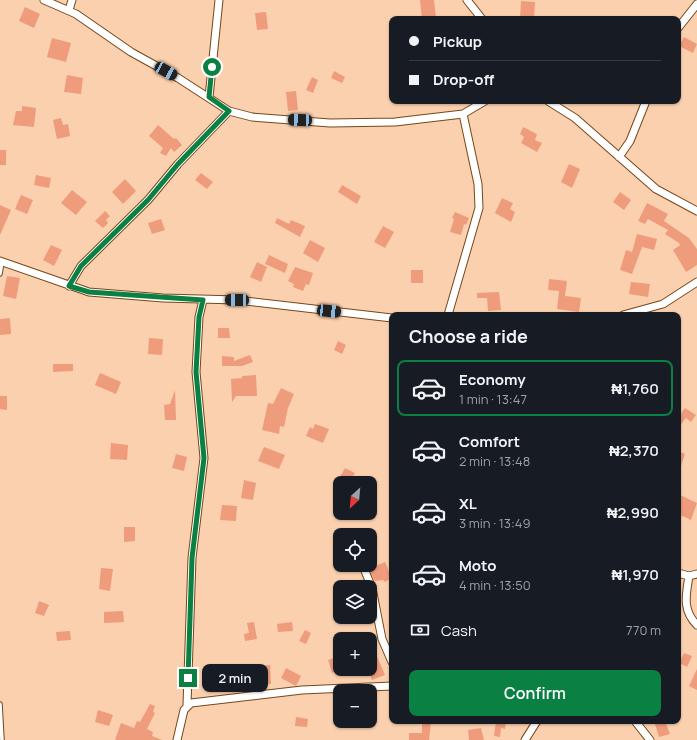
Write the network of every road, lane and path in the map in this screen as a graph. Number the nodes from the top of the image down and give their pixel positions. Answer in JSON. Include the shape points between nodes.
{"nodes":[{"id":1,"x":44,"y":0,"type":"edge"},
{"id":2,"x":72,"y":0,"type":"edge"},
{"id":3,"x":218,"y":0,"type":"edge"},
{"id":4,"x":467,"y":0,"type":"edge"},
{"id":5,"x":697,"y":4,"type":"edge"},
{"id":6,"x":69,"y":10,"type":"junction"},
{"id":7,"x":480,"y":16,"type":"edge"},
{"id":8,"x":681,"y":24,"type":"edge"},
{"id":9,"x":209,"y":97,"type":"junction"},
{"id":10,"x":480,"y":104,"type":"edge"},
{"id":11,"x":553,"y":104,"type":"edge"},
{"id":12,"x":645,"y":104,"type":"edge"},
{"id":13,"x":229,"y":111,"type":"junction"},
{"id":14,"x":463,"y":114,"type":"junction"},
{"id":15,"x":619,"y":157,"type":"junction"},
{"id":16,"x":697,"y":211,"type":"edge"},
{"id":17,"x":1,"y":262,"type":"edge"},
{"id":18,"x":0,"y":274,"type":"edge"},
{"id":19,"x":697,"y":282,"type":"edge"},
{"id":20,"x":69,"y":286,"type":"junction"},
{"id":21,"x":203,"y":300,"type":"junction"},
{"id":22,"x":449,"y":312,"type":"edge"},
{"id":23,"x":634,"y":312,"type":"edge"},
{"id":24,"x":389,"y":318,"type":"edge"},
{"id":25,"x":364,"y":572,"type":"edge"},
{"id":26,"x":681,"y":573,"type":"edge"},
{"id":27,"x":693,"y":575,"type":"edge"},
{"id":28,"x":681,"y":602,"type":"edge"},
{"id":29,"x":697,"y":625,"type":"edge"},
{"id":30,"x":389,"y":655,"type":"edge"},
{"id":31,"x":389,"y":686,"type":"edge"},
{"id":32,"x":0,"y":704,"type":"edge"},
{"id":33,"x":187,"y":705,"type":"junction"},
{"id":34,"x":534,"y":724,"type":"edge"},
{"id":35,"x":637,"y":724,"type":"edge"},
{"id":36,"x":2,"y":740,"type":"edge"},
{"id":37,"x":177,"y":740,"type":"edge"},
{"id":38,"x":525,"y":740,"type":"edge"},
{"id":39,"x":650,"y":740,"type":"edge"}],
"edges":[{"from":1,"to":6,"type":"street"},
{"from":2,"to":6,"type":"street"},
{"from":3,"to":9,"type":"street"},
{"from":4,"to":7,"type":"street"},
{"from":5,"to":8,"type":"street"},
{"from":6,"to":9,"type":"street","via":[[131,52]]},
{"from":9,"to":13,"type":"street"},
{"from":10,"to":14,"type":"street"},
{"from":11,"to":15,"type":"street","via":[[575,118]]},
{"from":12,"to":15,"type":"street","via":[[630,141]]},
{"from":13,"to":14,"type":"street","via":[[272,120],[330,122],[395,122]]},
{"from":13,"to":20,"type":"street","via":[[178,164],[148,200],[81,266]]},
{"from":14,"to":22,"type":"street","via":[[478,184],[479,208]]},
{"from":15,"to":16,"type":"street","via":[[656,189]]},
{"from":17,"to":18,"type":"lane"},
{"from":17,"to":20,"type":"street"},
{"from":19,"to":23,"type":"street","via":[[664,304]]},
{"from":20,"to":21,"type":"street","via":[[89,292]]},
{"from":21,"to":24,"type":"street","via":[[237,300]]},
{"from":21,"to":33,"type":"street","via":[[199,317],[196,372],[204,458],[192,558]]},
{"from":25,"to":30,"type":"street","via":[[372,588],[382,639]]},
{"from":26,"to":27,"type":"street"},
{"from":27,"to":28,"type":"street"},
{"from":28,"to":29,"type":"street"},
{"from":31,"to":33,"type":"street","via":[[302,690]]},
{"from":32,"to":36,"type":"lane"},
{"from":33,"to":37,"type":"street"},
{"from":34,"to":38,"type":"street"},
{"from":35,"to":39,"type":"street"}]}
